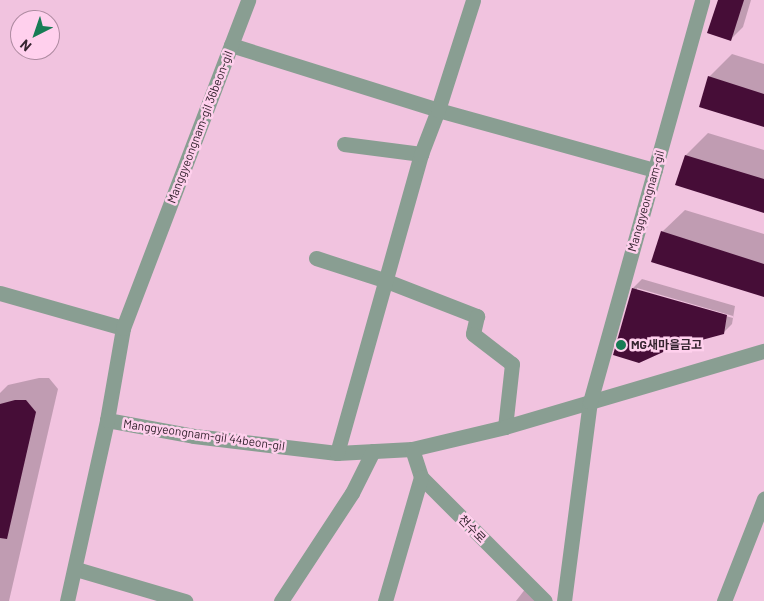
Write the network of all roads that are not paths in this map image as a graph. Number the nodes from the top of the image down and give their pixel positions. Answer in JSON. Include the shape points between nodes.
{"nodes":[{"id":1,"x":248,"y":0,"type":"edge"},
{"id":2,"x":473,"y":0,"type":"edge"},
{"id":3,"x":702,"y":0,"type":"edge"},
{"id":4,"x":231,"y":45,"type":"junction"},
{"id":5,"x":438,"y":110,"type":"junction"},
{"id":6,"x":344,"y":144,"type":"dead end"},
{"id":7,"x":421,"y":154,"type":"junction"},
{"id":8,"x":655,"y":170,"type":"junction"},
{"id":9,"x":316,"y":258,"type":"dead end"},
{"id":10,"x":384,"y":280,"type":"junction"},
{"id":11,"x":0,"y":293,"type":"edge"},
{"id":12,"x":124,"y":328,"type":"junction"},
{"id":13,"x":764,"y":351,"type":"edge"},
{"id":14,"x":590,"y":402,"type":"junction"},
{"id":15,"x":107,"y":420,"type":"junction"},
{"id":16,"x":505,"y":427,"type":"junction"},
{"id":17,"x":412,"y":449,"type":"junction"},
{"id":18,"x":373,"y":451,"type":"junction"},
{"id":19,"x":337,"y":453,"type":"junction"},
{"id":20,"x":421,"y":478,"type":"junction"},
{"id":21,"x":764,"y":499,"type":"edge"},
{"id":22,"x":76,"y":569,"type":"junction"},
{"id":23,"x":67,"y":601,"type":"edge"},
{"id":24,"x":185,"y":601,"type":"edge"},
{"id":25,"x":281,"y":601,"type":"edge"},
{"id":26,"x":385,"y":601,"type":"edge"},
{"id":27,"x":545,"y":601,"type":"edge"},
{"id":28,"x":564,"y":601,"type":"edge"},
{"id":29,"x":724,"y":601,"type":"edge"}],
"edges":[{"from":1,"to":4,"type":"street"},
{"from":2,"to":5,"type":"street"},
{"from":3,"to":8,"type":"street","name":"Manggyeongnam-gil"},
{"from":4,"to":5,"type":"street","name":"Manggyeongnam-gil 36beon-gil"},
{"from":4,"to":12,"type":"street","name":"Manggyeongnam-gil 36beon-gil"},
{"from":5,"to":7,"type":"street"},
{"from":5,"to":8,"type":"street","name":"Manggyeongnam-gil 36beon-gil"},
{"from":6,"to":7,"type":"street"},
{"from":7,"to":10,"type":"street"},
{"from":8,"to":14,"type":"street","name":"Manggyeongnam-gil"},
{"from":9,"to":10,"type":"street"},
{"from":10,"to":16,"type":"street","via":[[477,316],[473,334],[512,364]]},
{"from":10,"to":19,"type":"street"},
{"from":11,"to":12,"type":"street"},
{"from":12,"to":15,"type":"street","name":"Manggyeongnam-gil 36beon-gil"},
{"from":13,"to":14,"type":"street"},
{"from":14,"to":16,"type":"street","name":"Manggyeongnam-gil 44beon-gil"},
{"from":14,"to":28,"type":"street","name":"Manggyeongnam-gil"},
{"from":15,"to":19,"type":"street","name":"Manggyeongnam-gil 44beon-gil","via":[[194,436]]},
{"from":15,"to":22,"type":"street","name":"Manggyeongnam-gil 44beon-gil"},
{"from":16,"to":17,"type":"street","name":"Manggyeongnam-gil 44beon-gil"},
{"from":17,"to":18,"type":"street","name":"Manggyeongnam-gil 44beon-gil"},
{"from":17,"to":20,"type":"street","name":"천수로"},
{"from":18,"to":19,"type":"street","name":"Manggyeongnam-gil 44beon-gil"},
{"from":18,"to":25,"type":"street","via":[[352,493]]},
{"from":20,"to":26,"type":"street"},
{"from":20,"to":27,"type":"street","name":"천수로"},
{"from":21,"to":29,"type":"street"},
{"from":22,"to":23,"type":"street","name":"Manggyeongnam-gil 44beon-gil"},
{"from":22,"to":24,"type":"street"}]}
